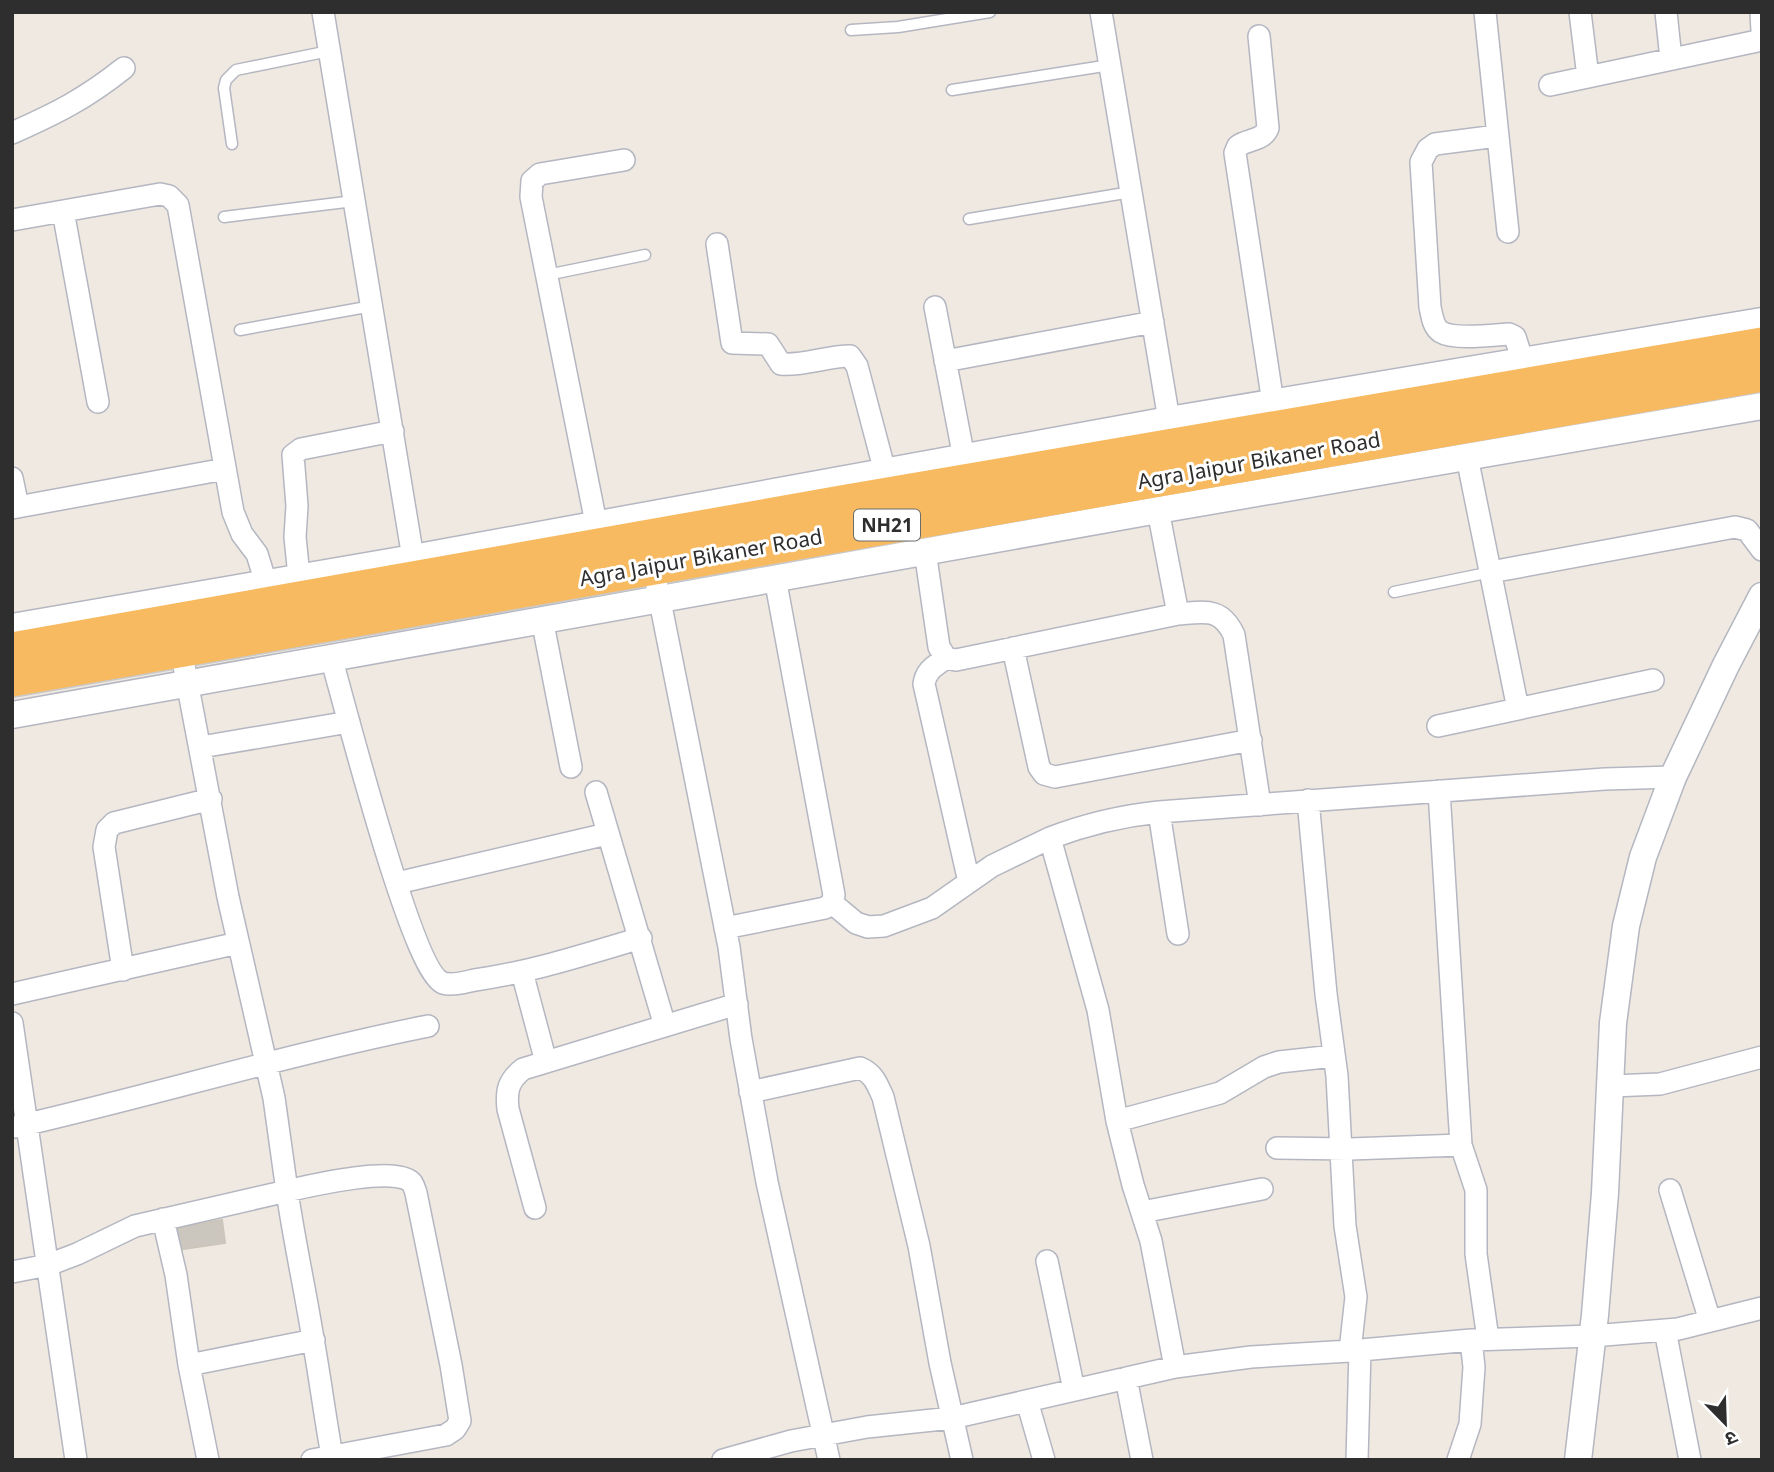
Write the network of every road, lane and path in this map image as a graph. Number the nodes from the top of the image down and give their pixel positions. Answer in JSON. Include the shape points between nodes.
{"nodes":[{"id":1,"x":323,"y":12,"type":"edge"},
{"id":2,"x":990,"y":12,"type":"edge"},
{"id":3,"x":1101,"y":12,"type":"edge"},
{"id":4,"x":1485,"y":12,"type":"edge"},
{"id":5,"x":1580,"y":12,"type":"edge"},
{"id":6,"x":1666,"y":12,"type":"edge"},
{"id":7,"x":1761,"y":12,"type":"edge"},
{"id":8,"x":851,"y":30,"type":"dead end"},
{"id":9,"x":1762,"y":31,"type":"edge"},
{"id":10,"x":1259,"y":36,"type":"dead end"},
{"id":11,"x":1762,"y":40,"type":"edge"},
{"id":12,"x":328,"y":46,"type":"junction"},
{"id":13,"x":1671,"y":59,"type":"junction"},
{"id":14,"x":1110,"y":65,"type":"junction"},
{"id":15,"x":124,"y":68,"type":"dead end"},
{"id":16,"x":1588,"y":77,"type":"junction"},
{"id":17,"x":1550,"y":85,"type":"dead end"},
{"id":18,"x":952,"y":90,"type":"dead end"},
{"id":19,"x":12,"y":132,"type":"edge"},
{"id":20,"x":1497,"y":136,"type":"junction"},
{"id":21,"x":232,"y":144,"type":"dead end"},
{"id":22,"x":624,"y":160,"type":"dead end"},
{"id":23,"x":1131,"y":191,"type":"junction"},
{"id":24,"x":355,"y":201,"type":"junction"},
{"id":25,"x":64,"y":211,"type":"junction"},
{"id":26,"x":224,"y":217,"type":"dead end"},
{"id":27,"x":969,"y":219,"type":"dead end"},
{"id":28,"x":12,"y":220,"type":"edge"},
{"id":29,"x":1508,"y":232,"type":"dead end"},
{"id":30,"x":717,"y":244,"type":"dead end"},
{"id":31,"x":645,"y":255,"type":"dead end"},
{"id":32,"x":547,"y":275,"type":"junction"},
{"id":33,"x":372,"y":306,"type":"junction"},
{"id":34,"x":935,"y":307,"type":"dead end"},
{"id":35,"x":1762,"y":321,"type":"edge"},
{"id":36,"x":1153,"y":322,"type":"junction"},
{"id":37,"x":240,"y":330,"type":"dead end"},
{"id":38,"x":1762,"y":345,"type":"edge"},
{"id":39,"x":945,"y":361,"type":"junction"},
{"id":40,"x":1523,"y":362,"type":"junction"},
{"id":41,"x":1762,"y":374,"type":"edge"},
{"id":42,"x":98,"y":402,"type":"dead end"},
{"id":43,"x":1762,"y":406,"type":"edge"},
{"id":44,"x":1275,"y":416,"type":"junction"},
{"id":45,"x":1169,"y":420,"type":"junction"},
{"id":46,"x":393,"y":431,"type":"junction"},
{"id":47,"x":1467,"y":457,"type":"junction"},
{"id":48,"x":964,"y":458,"type":"junction"},
{"id":49,"x":225,"y":469,"type":"junction"},
{"id":50,"x":885,"y":472,"type":"junction"},
{"id":51,"x":12,"y":478,"type":"edge"},
{"id":52,"x":15,"y":508,"type":"edge"},
{"id":53,"x":1158,"y":510,"type":"junction"},
{"id":54,"x":596,"y":523,"type":"junction"},
{"id":55,"x":1762,"y":550,"type":"edge"},
{"id":56,"x":925,"y":551,"type":"junction"},
{"id":57,"x":413,"y":558,"type":"junction"},
{"id":58,"x":1491,"y":572,"type":"junction"},
{"id":59,"x":299,"y":576,"type":"junction"},
{"id":60,"x":775,"y":578,"type":"junction"},
{"id":61,"x":657,"y":582,"type":"junction"},
{"id":62,"x":266,"y":583,"type":"junction"},
{"id":63,"x":1394,"y":592,"type":"dead end"},
{"id":64,"x":1762,"y":596,"type":"edge"},
{"id":65,"x":1178,"y":614,"type":"junction"},
{"id":66,"x":542,"y":619,"type":"junction"},
{"id":67,"x":12,"y":627,"type":"edge"},
{"id":68,"x":1013,"y":648,"type":"junction"},
{"id":69,"x":12,"y":650,"type":"edge"},
{"id":70,"x":181,"y":650,"type":"junction"},
{"id":71,"x":331,"y":657,"type":"junction"},
{"id":72,"x":946,"y":658,"type":"junction"},
{"id":73,"x":12,"y":679,"type":"edge"},
{"id":74,"x":1653,"y":680,"type":"dead end"},
{"id":75,"x":187,"y":685,"type":"junction"},
{"id":76,"x":1518,"y":709,"type":"junction"},
{"id":77,"x":12,"y":715,"type":"edge"},
{"id":78,"x":349,"y":722,"type":"junction"},
{"id":79,"x":1438,"y":726,"type":"dead end"},
{"id":80,"x":1251,"y":740,"type":"junction"},
{"id":81,"x":201,"y":747,"type":"junction"},
{"id":82,"x":571,"y":767,"type":"dead end"},
{"id":83,"x":1673,"y":777,"type":"junction"},
{"id":84,"x":596,"y":792,"type":"dead end"},
{"id":85,"x":1439,"y":792,"type":"junction"},
{"id":86,"x":211,"y":799,"type":"junction"},
{"id":87,"x":1308,"y":800,"type":"junction"},
{"id":88,"x":1260,"y":805,"type":"junction"},
{"id":89,"x":1159,"y":812,"type":"junction"},
{"id":90,"x":607,"y":834,"type":"junction"},
{"id":91,"x":1050,"y":838,"type":"junction"},
{"id":92,"x":968,"y":882,"type":"junction"},
{"id":93,"x":397,"y":883,"type":"junction"},
{"id":94,"x":832,"y":903,"type":"junction"},
{"id":95,"x":725,"y":928,"type":"junction"},
{"id":96,"x":1178,"y":934,"type":"dead end"},
{"id":97,"x":641,"y":938,"type":"junction"},
{"id":98,"x":238,"y":943,"type":"junction"},
{"id":99,"x":122,"y":970,"type":"junction"},
{"id":100,"x":522,"y":972,"type":"junction"},
{"id":101,"x":12,"y":994,"type":"edge"},
{"id":102,"x":737,"y":1004,"type":"junction"},
{"id":103,"x":12,"y":1023,"type":"edge"},
{"id":104,"x":428,"y":1026,"type":"dead end"},
{"id":105,"x":665,"y":1026,"type":"junction"},
{"id":106,"x":1334,"y":1056,"type":"junction"},
{"id":107,"x":1762,"y":1057,"type":"edge"},
{"id":108,"x":265,"y":1062,"type":"junction"},
{"id":109,"x":546,"y":1062,"type":"junction"},
{"id":110,"x":1612,"y":1086,"type":"junction"},
{"id":111,"x":750,"y":1092,"type":"junction"},
{"id":112,"x":1117,"y":1121,"type":"junction"},
{"id":113,"x":19,"y":1126,"type":"edge"},
{"id":114,"x":1461,"y":1145,"type":"junction"},
{"id":115,"x":1277,"y":1148,"type":"dead end"},
{"id":116,"x":1342,"y":1148,"type":"junction"},
{"id":117,"x":1262,"y":1189,"type":"dead end"},
{"id":118,"x":1670,"y":1190,"type":"dead end"},
{"id":119,"x":287,"y":1191,"type":"junction"},
{"id":120,"x":536,"y":1208,"type":"dead end"},
{"id":121,"x":1142,"y":1212,"type":"junction"},
{"id":122,"x":163,"y":1219,"type":"junction"},
{"id":123,"x":1047,"y":1261,"type":"dead end"},
{"id":124,"x":48,"y":1265,"type":"junction"},
{"id":125,"x":12,"y":1272,"type":"edge"},
{"id":126,"x":1760,"y":1313,"type":"edge"},
{"id":127,"x":1710,"y":1321,"type":"junction"},
{"id":128,"x":1665,"y":1330,"type":"junction"},
{"id":129,"x":1592,"y":1336,"type":"junction"},
{"id":130,"x":1480,"y":1339,"type":"junction"},
{"id":131,"x":313,"y":1340,"type":"junction"},
{"id":132,"x":1355,"y":1350,"type":"junction"},
{"id":133,"x":189,"y":1365,"type":"junction"},
{"id":134,"x":1175,"y":1367,"type":"junction"},
{"id":135,"x":1126,"y":1378,"type":"junction"},
{"id":136,"x":1074,"y":1390,"type":"junction"},
{"id":137,"x":1027,"y":1401,"type":"junction"},
{"id":138,"x":952,"y":1418,"type":"junction"},
{"id":139,"x":825,"y":1435,"type":"junction"},
{"id":140,"x":326,"y":1458,"type":"edge"},
{"id":141,"x":76,"y":1460,"type":"edge"},
{"id":142,"x":208,"y":1460,"type":"edge"},
{"id":143,"x":723,"y":1460,"type":"edge"},
{"id":144,"x":829,"y":1460,"type":"edge"},
{"id":145,"x":962,"y":1460,"type":"edge"},
{"id":146,"x":1044,"y":1460,"type":"edge"},
{"id":147,"x":1142,"y":1460,"type":"edge"},
{"id":148,"x":1357,"y":1460,"type":"edge"},
{"id":149,"x":1458,"y":1460,"type":"edge"},
{"id":150,"x":1578,"y":1460,"type":"edge"},
{"id":151,"x":1690,"y":1460,"type":"edge"}],
"edges":[{"from":1,"to":12,"type":"street"},
{"from":2,"to":8,"type":"lane"},
{"from":3,"to":14,"type":"street"},
{"from":4,"to":20,"type":"street"},
{"from":5,"to":16,"type":"street"},
{"from":6,"to":13,"type":"street"},
{"from":7,"to":9,"type":"street"},
{"from":10,"to":44,"type":"street","via":[[1268,128],[1265,134],[1238,146],[1235,153]]},
{"from":11,"to":13,"type":"street"},
{"from":12,"to":21,"type":"lane","via":[[236,70],[226,80]]},
{"from":12,"to":24,"type":"street"},
{"from":13,"to":16,"type":"street"},
{"from":14,"to":18,"type":"lane"},
{"from":14,"to":23,"type":"street"},
{"from":15,"to":19,"type":"street","via":[[72,105]]},
{"from":16,"to":17,"type":"street"},
{"from":20,"to":29,"type":"street"},
{"from":20,"to":40,"type":"street","via":[[1435,144],[1422,162],[1430,307],[1442,333],[1515,337]]},
{"from":22,"to":32,"type":"street","via":[[540,174],[532,181],[531,197]]},
{"from":23,"to":27,"type":"lane"},
{"from":23,"to":36,"type":"street"},
{"from":24,"to":26,"type":"lane"},
{"from":24,"to":33,"type":"street"},
{"from":25,"to":28,"type":"street"},
{"from":25,"to":42,"type":"street"},
{"from":25,"to":49,"type":"street","via":[[160,194],[178,205]]},
{"from":30,"to":50,"type":"street","via":[[733,343],[768,344],[781,364],[790,365],[850,356],[857,366]]},
{"from":31,"to":32,"type":"lane"},
{"from":32,"to":54,"type":"street"},
{"from":33,"to":37,"type":"lane"},
{"from":33,"to":46,"type":"street"},
{"from":34,"to":39,"type":"street"},
{"from":35,"to":40,"type":"street"},
{"from":36,"to":39,"type":"street"},
{"from":36,"to":45,"type":"street"},
{"from":38,"to":44,"type":"highway","name":"Agra Jaipur Bikaner Road","number":"NH21"},
{"from":39,"to":48,"type":"street"},
{"from":40,"to":44,"type":"street"},
{"from":41,"to":61,"type":"highway","name":"Agra Jaipur Bikaner Road","number":"NH21"},
{"from":43,"to":47,"type":"street"},
{"from":44,"to":45,"type":"street"},
{"from":44,"to":69,"type":"highway","name":"Agra Jaipur Bikaner Road","number":"NH21","via":[[847,502]]},
{"from":45,"to":48,"type":"street"},
{"from":46,"to":57,"type":"street"},
{"from":46,"to":59,"type":"street","via":[[301,449],[293,455]]},
{"from":47,"to":53,"type":"street"},
{"from":47,"to":58,"type":"street"},
{"from":48,"to":50,"type":"street"},
{"from":49,"to":52,"type":"street"},
{"from":49,"to":62,"type":"street","via":[[237,525],[257,554]]},
{"from":50,"to":54,"type":"street"},
{"from":51,"to":52,"type":"street"},
{"from":53,"to":56,"type":"street"},
{"from":53,"to":65,"type":"street"},
{"from":54,"to":57,"type":"street"},
{"from":55,"to":58,"type":"street","via":[[1746,530],[1735,527]]},
{"from":56,"to":60,"type":"street"},
{"from":56,"to":72,"type":"street","via":[[939,647]]},
{"from":57,"to":59,"type":"street"},
{"from":58,"to":63,"type":"lane"},
{"from":58,"to":76,"type":"street"},
{"from":59,"to":62,"type":"street"},
{"from":60,"to":61,"type":"street"},
{"from":60,"to":94,"type":"street"},
{"from":61,"to":66,"type":"street"},
{"from":61,"to":70,"type":"highway","name":"Agra Jaipur Bikaner Road","number":"NH21"},
{"from":61,"to":95,"type":"street"},
{"from":62,"to":67,"type":"street"},
{"from":64,"to":83,"type":"street"},
{"from":65,"to":68,"type":"street"},
{"from":65,"to":80,"type":"street","via":[[1205,612],[1228,623],[1234,635]]},
{"from":66,"to":71,"type":"street"},
{"from":66,"to":82,"type":"street"},
{"from":68,"to":72,"type":"street"},
{"from":68,"to":80,"type":"street","via":[[1044,774],[1055,777]]},
{"from":70,"to":73,"type":"highway","name":"Agra Jaipur Bikaner Road","number":"NH21"},
{"from":70,"to":75,"type":"street"},
{"from":71,"to":75,"type":"street"},
{"from":71,"to":78,"type":"street"},
{"from":72,"to":92,"type":"street","via":[[930,669],[924,684]]},
{"from":74,"to":76,"type":"street"},
{"from":75,"to":77,"type":"street"},
{"from":75,"to":81,"type":"street"},
{"from":76,"to":79,"type":"street"},
{"from":78,"to":81,"type":"street"},
{"from":78,"to":93,"type":"street"},
{"from":80,"to":88,"type":"street"},
{"from":81,"to":86,"type":"street"},
{"from":83,"to":85,"type":"street"},
{"from":83,"to":110,"type":"street","via":[[1643,857],[1626,926],[1613,1023]]},
{"from":84,"to":90,"type":"street"},
{"from":85,"to":87,"type":"street"},
{"from":85,"to":114,"type":"street"},
{"from":86,"to":98,"type":"street"},
{"from":86,"to":99,"type":"street","via":[[114,823],[107,830],[104,847]]},
{"from":87,"to":88,"type":"street"},
{"from":87,"to":106,"type":"street"},
{"from":88,"to":89,"type":"street"},
{"from":89,"to":91,"type":"street","via":[[1094,822]]},
{"from":89,"to":96,"type":"street"},
{"from":90,"to":93,"type":"street"},
{"from":90,"to":97,"type":"street"},
{"from":91,"to":92,"type":"street"},
{"from":91,"to":112,"type":"street","via":[[1098,1010]]},
{"from":92,"to":94,"type":"street","via":[[932,908],[884,926],[856,923]]},
{"from":93,"to":100,"type":"street","via":[[422,954],[444,984]]},
{"from":94,"to":95,"type":"street","via":[[818,910]]},
{"from":95,"to":102,"type":"street"},
{"from":97,"to":100,"type":"street"},
{"from":97,"to":105,"type":"street"},
{"from":98,"to":99,"type":"street"},
{"from":98,"to":108,"type":"street"},
{"from":99,"to":101,"type":"street"},
{"from":100,"to":109,"type":"street"},
{"from":102,"to":105,"type":"street"},
{"from":102,"to":111,"type":"street"},
{"from":103,"to":113,"type":"street"},
{"from":104,"to":108,"type":"street"},
{"from":105,"to":109,"type":"street"},
{"from":106,"to":112,"type":"street","via":[[1279,1062],[1220,1093]]},
{"from":106,"to":116,"type":"street"},
{"from":107,"to":110,"type":"street","via":[[1660,1084]]},
{"from":108,"to":113,"type":"street"},
{"from":108,"to":119,"type":"street"},
{"from":109,"to":120,"type":"street","via":[[523,1069],[511,1079],[506,1094]]},
{"from":110,"to":129,"type":"street"},
{"from":111,"to":138,"type":"street","via":[[860,1068],[876,1081],[917,1236]]},
{"from":111,"to":139,"type":"street","via":[[766,1182]]},
{"from":112,"to":121,"type":"street"},
{"from":113,"to":124,"type":"street"},
{"from":114,"to":116,"type":"street"},
{"from":114,"to":130,"type":"street","via":[[1476,1190]]},
{"from":115,"to":116,"type":"street"},
{"from":116,"to":132,"type":"street","via":[[1345,1226],[1356,1297]]},
{"from":117,"to":121,"type":"street"},
{"from":118,"to":127,"type":"street"},
{"from":119,"to":122,"type":"street"},
{"from":119,"to":131,"type":"street"},
{"from":119,"to":140,"type":"street","via":[[356,1176],[403,1178],[412,1183],[459,1409],[460,1420],[446,1435]]},
{"from":121,"to":134,"type":"street"},
{"from":122,"to":124,"type":"street","via":[[128,1229]]},
{"from":122,"to":133,"type":"street"},
{"from":123,"to":136,"type":"street"},
{"from":124,"to":125,"type":"street"},
{"from":124,"to":141,"type":"street"},
{"from":126,"to":127,"type":"street"},
{"from":127,"to":128,"type":"street"},
{"from":128,"to":129,"type":"street"},
{"from":128,"to":151,"type":"street"},
{"from":129,"to":130,"type":"street"},
{"from":129,"to":150,"type":"street"},
{"from":130,"to":132,"type":"street"},
{"from":130,"to":149,"type":"street","via":[[1470,1424]]},
{"from":131,"to":133,"type":"street"},
{"from":131,"to":140,"type":"street"},
{"from":132,"to":134,"type":"street"},
{"from":132,"to":148,"type":"street"},
{"from":133,"to":142,"type":"street"},
{"from":134,"to":135,"type":"street"},
{"from":135,"to":136,"type":"street"},
{"from":135,"to":147,"type":"street"},
{"from":136,"to":137,"type":"street"},
{"from":137,"to":138,"type":"street"},
{"from":137,"to":146,"type":"street"},
{"from":138,"to":139,"type":"street"},
{"from":138,"to":145,"type":"street"},
{"from":139,"to":143,"type":"street"},
{"from":139,"to":144,"type":"street"}]}
